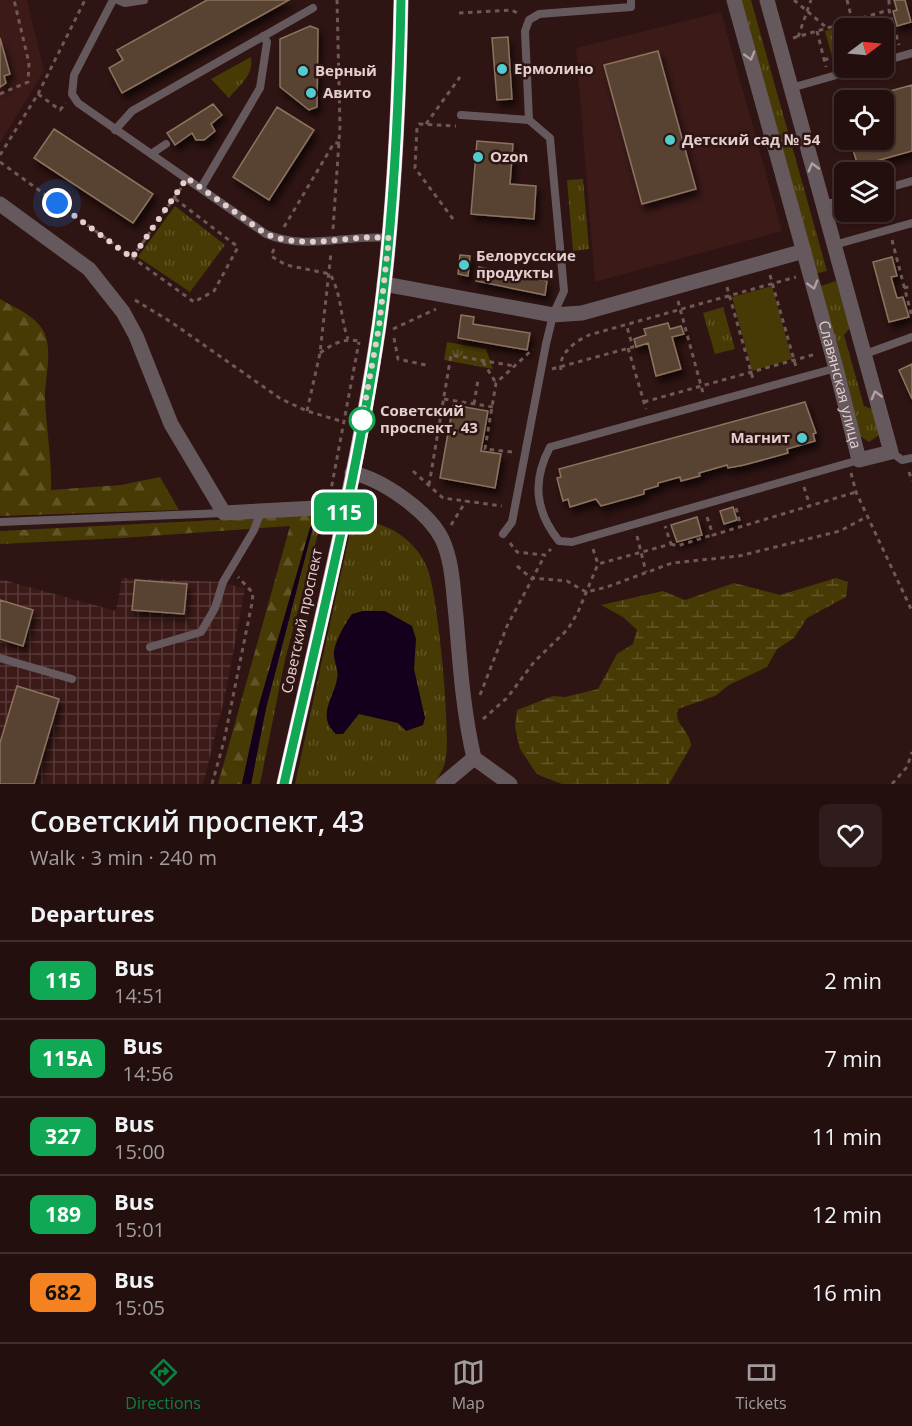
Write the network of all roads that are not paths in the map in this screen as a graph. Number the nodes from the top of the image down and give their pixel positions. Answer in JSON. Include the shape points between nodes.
{"nodes":[{"id":1,"x":113,"y":0,"type":"edge"},
{"id":2,"x":118,"y":0,"type":"edge"},
{"id":3,"x":144,"y":0,"type":"edge"},
{"id":4,"x":401,"y":0,"type":"edge"},
{"id":5,"x":631,"y":0,"type":"edge"},
{"id":6,"x":734,"y":0,"type":"edge"},
{"id":7,"x":767,"y":0,"type":"edge"},
{"id":8,"x":313,"y":8,"type":"dead end"},
{"id":9,"x":263,"y":36,"type":"junction"},
{"id":10,"x":912,"y":53,"type":"edge"},
{"id":11,"x":894,"y":58,"type":"edge"},
{"id":12,"x":834,"y":76,"type":"edge"},
{"id":13,"x":791,"y":88,"type":"junction"},
{"id":14,"x":461,"y":115,"type":"dead end"},
{"id":15,"x":529,"y":120,"type":"junction"},
{"id":16,"x":115,"y":130,"type":"junction"},
{"id":17,"x":166,"y":144,"type":"dead end"},
{"id":18,"x":151,"y":154,"type":"junction"},
{"id":19,"x":912,"y":181,"type":"edge"},
{"id":20,"x":894,"y":186,"type":"edge"},
{"id":21,"x":201,"y":188,"type":"junction"},
{"id":22,"x":834,"y":202,"type":"edge"},
{"id":23,"x":0,"y":204,"type":"edge"},
{"id":24,"x":823,"y":205,"type":"junction"},
{"id":25,"x":912,"y":223,"type":"edge"},
{"id":26,"x":389,"y":238,"type":"junction"},
{"id":27,"x":834,"y":245,"type":"junction"},
{"id":28,"x":804,"y":251,"type":"junction"},
{"id":29,"x":384,"y":284,"type":"junction"},
{"id":30,"x":553,"y":315,"type":"junction"},
{"id":31,"x":912,"y":337,"type":"edge"},
{"id":32,"x":865,"y":354,"type":"junction"},
{"id":33,"x":836,"y":368,"type":"junction"},
{"id":34,"x":891,"y":452,"type":"junction"},
{"id":35,"x":912,"y":458,"type":"edge"},
{"id":36,"x":853,"y":462,"type":"junction"},
{"id":37,"x":352,"y":473,"type":"junction"},
{"id":38,"x":262,"y":510,"type":"junction"},
{"id":39,"x":344,"y":512,"type":"junction"},
{"id":40,"x":224,"y":513,"type":"junction"},
{"id":41,"x":0,"y":522,"type":"edge"},
{"id":42,"x":503,"y":534,"type":"road end"},
{"id":43,"x":150,"y":647,"type":"dead end"},
{"id":44,"x":0,"y":658,"type":"edge"},
{"id":45,"x":72,"y":679,"type":"dead end"},
{"id":46,"x":474,"y":758,"type":"junction"},
{"id":47,"x":284,"y":784,"type":"edge"},
{"id":48,"x":443,"y":784,"type":"edge"},
{"id":49,"x":510,"y":784,"type":"edge"}],
"edges":[{"from":1,"to":16,"type":"lane","via":[[74,75],[72,94],[78,103]]},
{"from":2,"to":3,"type":"lane"},
{"from":4,"to":26,"type":"main road","name":"Советский проспект"},
{"from":5,"to":15,"type":"lane","via":[[631,7],[539,14],[529,20],[525,30]]},
{"from":6,"to":28,"type":"street","name":"Славянская улица","one_way":true},
{"from":7,"to":13,"type":"street","name":"Славянская улица"},
{"from":8,"to":9,"type":"lane"},
{"from":9,"to":16,"type":"lane","via":[[132,111]]},
{"from":9,"to":21,"type":"lane","via":[[267,42],[260,88]]},
{"from":10,"to":11,"type":"lane"},
{"from":12,"to":13,"type":"lane"},
{"from":24,"to":13,"type":"street","name":"Славянская улица","one_way":true},
{"from":14,"to":15,"type":"lane"},
{"from":15,"to":30,"type":"lane","via":[[550,138],[564,275],[564,291]]},
{"from":16,"to":18,"type":"lane"},
{"from":17,"to":18,"type":"lane"},
{"from":18,"to":21,"type":"lane"},
{"from":19,"to":20,"type":"lane"},
{"from":21,"to":26,"type":"lane","via":[[277,239],[332,243],[372,236]]},
{"from":22,"to":24,"type":"lane"},
{"from":23,"to":40,"type":"street","via":[[89,269],[107,292],[136,336],[171,424]]},
{"from":24,"to":27,"type":"street","name":"Славянская улица"},
{"from":25,"to":27,"type":"lane"},
{"from":26,"to":29,"type":"main road","name":"Советский проспект"},
{"from":27,"to":32,"type":"street","name":"Славянская улица"},
{"from":28,"to":30,"type":"street","via":[[582,313]]},
{"from":28,"to":33,"type":"street","name":"Славянская улица","one_way":true},
{"from":29,"to":30,"type":"street"},
{"from":29,"to":37,"type":"main road","name":"Советский проспект"},
{"from":30,"to":42,"type":"lane","via":[[512,522]]},
{"from":31,"to":32,"type":"lane"},
{"from":34,"to":32,"type":"street","name":"Славянская улица","one_way":true},
{"from":33,"to":36,"type":"street","name":"Славянская улица"},
{"from":33,"to":36,"type":"lane","via":[[550,447],[540,465],[537,494],[547,526],[559,541],[572,542]]},
{"from":34,"to":35,"type":"lane","via":[[902,460]]},
{"from":34,"to":36,"type":"street","name":"Славянская улица"},
{"from":37,"to":39,"type":"main road","name":"Советский проспект"},
{"from":37,"to":46,"type":"street","via":[[387,486],[442,539],[453,587],[467,727]]},
{"from":38,"to":39,"type":"street","via":[[328,508]]},
{"from":38,"to":40,"type":"street"},
{"from":38,"to":43,"type":"lane","via":[[201,632]]},
{"from":39,"to":47,"type":"main road","name":"Советский проспект"},
{"from":40,"to":41,"type":"lane"},
{"from":44,"to":45,"type":"lane"},
{"from":46,"to":48,"type":"street"},
{"from":46,"to":49,"type":"street"}]}
